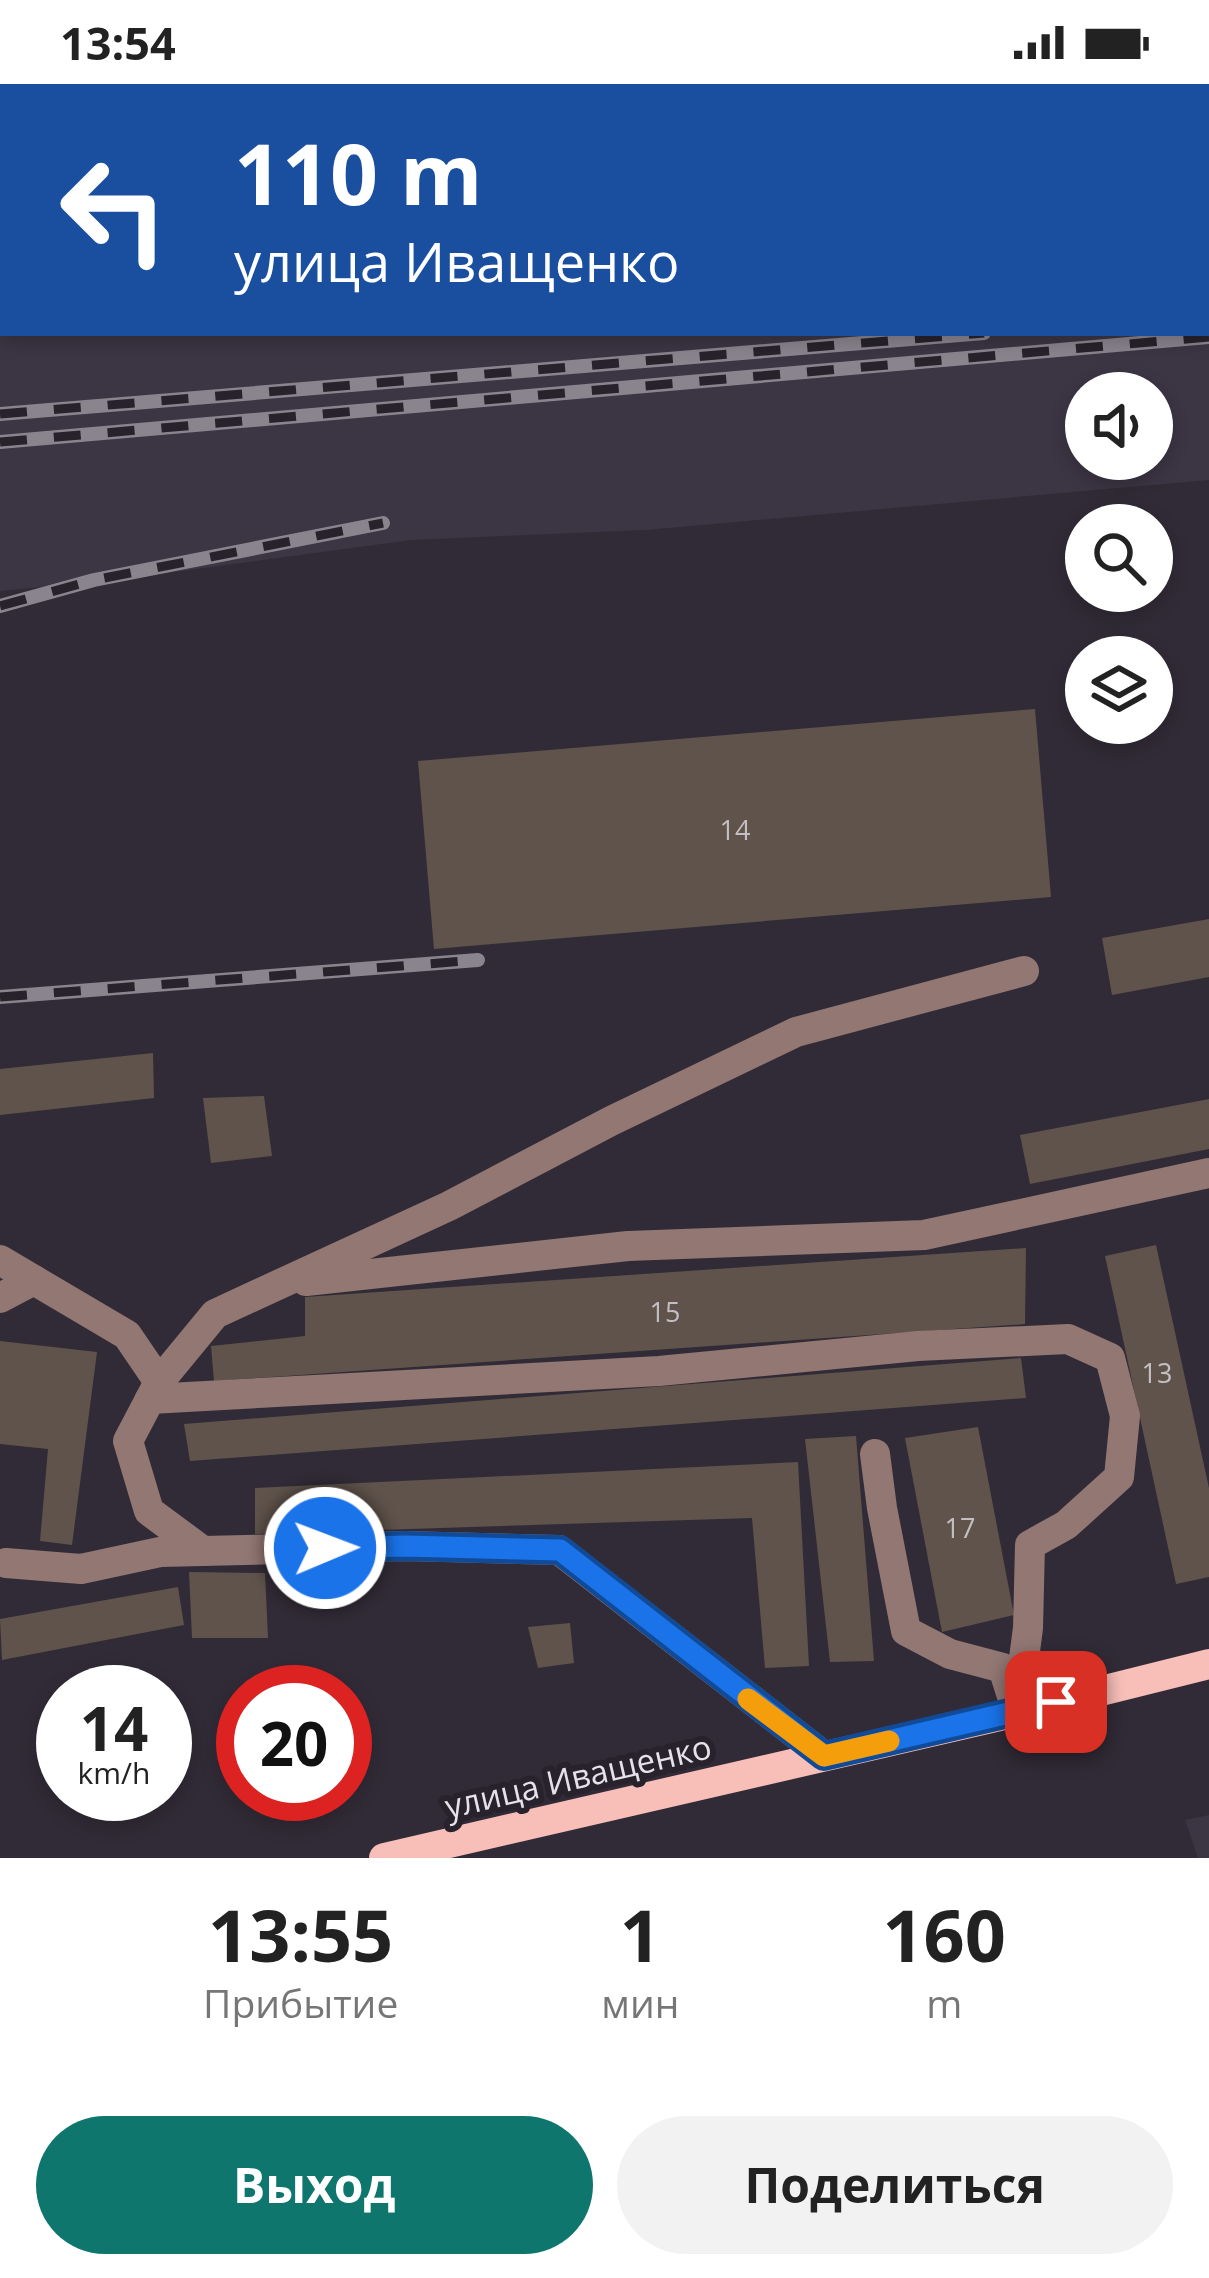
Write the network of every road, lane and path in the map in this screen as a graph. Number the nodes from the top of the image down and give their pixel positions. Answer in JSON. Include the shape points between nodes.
{"nodes":[{"id":1,"x":1024,"y":971,"type":"dead end"},
{"id":2,"x":1209,"y":1173,"type":"edge"},
{"id":3,"x":0,"y":1260,"type":"edge"},
{"id":4,"x":34,"y":1280,"type":"junction"},
{"id":5,"x":282,"y":1283,"type":"junction"},
{"id":6,"x":0,"y":1298,"type":"edge"},
{"id":7,"x":155,"y":1390,"type":"junction"},
{"id":8,"x":874,"y":1454,"type":"dead end"},
{"id":9,"x":203,"y":1552,"type":"junction"},
{"id":10,"x":6,"y":1563,"type":"dead end"},
{"id":11,"x":1209,"y":1664,"type":"edge"},
{"id":12,"x":1017,"y":1712,"type":"junction"},
{"id":13,"x":824,"y":1756,"type":"junction"},
{"id":14,"x":384,"y":1858,"type":"edge"}],
"edges":[{"from":1,"to":5,"type":"lane","via":[[796,1032]]},
{"from":2,"to":5,"type":"lane","via":[[924,1235],[628,1246]]},
{"from":3,"to":4,"type":"lane"},
{"from":4,"to":6,"type":"lane"},
{"from":4,"to":7,"type":"lane","via":[[127,1335]]},
{"from":5,"to":7,"type":"lane","via":[[215,1314]]},
{"from":7,"to":9,"type":"lane","via":[[128,1441],[148,1510]]},
{"from":7,"to":12,"type":"lane","via":[[659,1371],[1068,1339],[1110,1358],[1125,1416],[1119,1477],[1030,1545]]},
{"from":8,"to":12,"type":"lane","via":[[906,1630],[950,1654],[1003,1668]]},
{"from":9,"to":10,"type":"lane","via":[[81,1569]]},
{"from":9,"to":13,"type":"lane","via":[[560,1550]]},
{"from":11,"to":12,"type":"main road","name":"улица Иващенко"},
{"from":12,"to":13,"type":"main road","name":"улица Иващенко"},
{"from":13,"to":14,"type":"main road","name":"улица Иващенко"}]}
